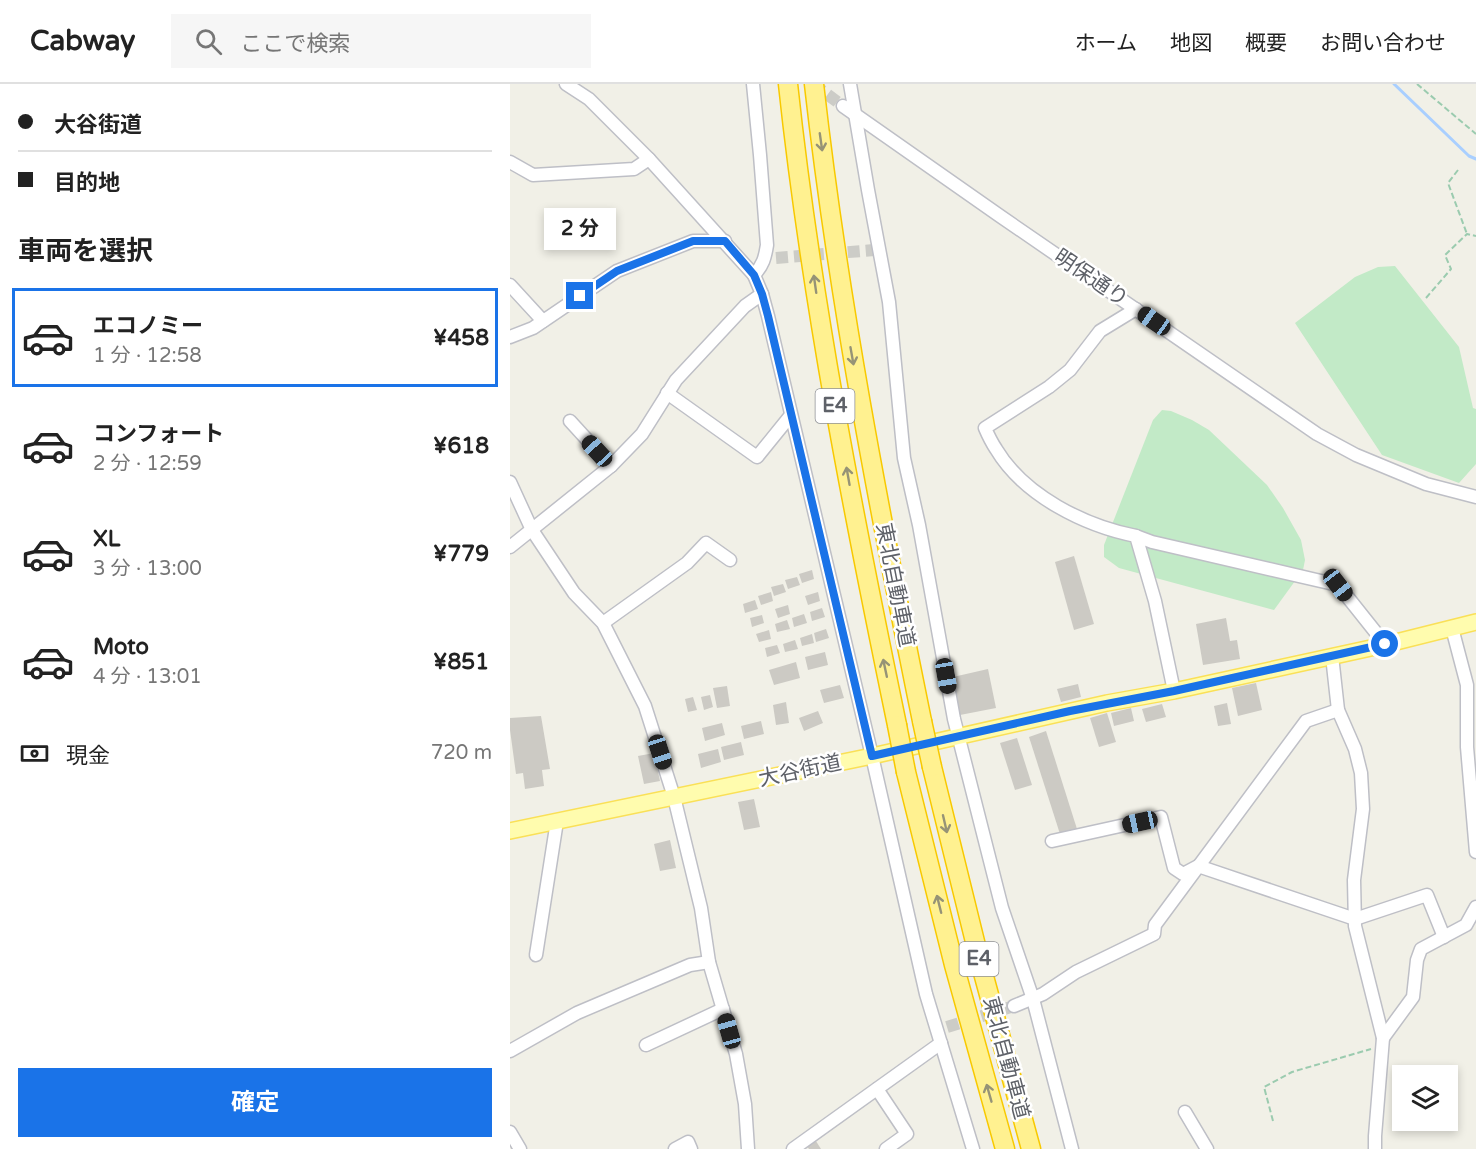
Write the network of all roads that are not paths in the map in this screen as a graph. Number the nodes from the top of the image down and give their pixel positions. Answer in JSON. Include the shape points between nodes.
{"nodes":[{"id":1,"x":566,"y":84,"type":"edge"},
{"id":2,"x":753,"y":84,"type":"edge"},
{"id":3,"x":788,"y":84,"type":"edge"},
{"id":4,"x":814,"y":84,"type":"edge"},
{"id":5,"x":850,"y":84,"type":"edge"},
{"id":6,"x":843,"y":106,"type":"tunnel mouth"},
{"id":7,"x":855,"y":115,"type":"junction"},
{"id":8,"x":650,"y":159,"type":"junction"},
{"id":9,"x":510,"y":162,"type":"edge"},
{"id":10,"x":725,"y":241,"type":"junction"},
{"id":11,"x":754,"y":275,"type":"junction"},
{"id":12,"x":510,"y":285,"type":"edge"},
{"id":13,"x":762,"y":294,"type":"junction"},
{"id":14,"x":1136,"y":309,"type":"junction"},
{"id":15,"x":543,"y":321,"type":"junction"},
{"id":16,"x":510,"y":338,"type":"edge"},
{"id":17,"x":667,"y":393,"type":"junction"},
{"id":18,"x":791,"y":415,"type":"junction"},
{"id":19,"x":570,"y":421,"type":"dead end"},
{"id":20,"x":611,"y":466,"type":"junction"},
{"id":21,"x":510,"y":482,"type":"edge"},
{"id":22,"x":1476,"y":497,"type":"edge"},
{"id":23,"x":532,"y":530,"type":"junction"},
{"id":24,"x":1136,"y":536,"type":"junction"},
{"id":25,"x":510,"y":547,"type":"edge"},
{"id":26,"x":730,"y":560,"type":"dead end"},
{"id":27,"x":1476,"y":622,"type":"edge"},
{"id":28,"x":603,"y":623,"type":"junction"},
{"id":29,"x":1452,"y":628,"type":"junction"},
{"id":30,"x":1385,"y":644,"type":"junction"},
{"id":31,"x":1332,"y":656,"type":"junction"},
{"id":32,"x":1174,"y":691,"type":"junction"},
{"id":33,"x":1338,"y":710,"type":"junction"},
{"id":34,"x":959,"y":736,"type":"junction"},
{"id":35,"x":872,"y":756,"type":"junction"},
{"id":36,"x":674,"y":797,"type":"junction"},
{"id":37,"x":557,"y":821,"type":"junction"},
{"id":38,"x":510,"y":831,"type":"edge"},
{"id":39,"x":1052,"y":841,"type":"dead end"},
{"id":40,"x":1476,"y":852,"type":"edge"},
{"id":41,"x":1198,"y":866,"type":"junction"},
{"id":42,"x":1476,"y":907,"type":"edge"},
{"id":43,"x":1355,"y":920,"type":"junction"},
{"id":44,"x":1443,"y":937,"type":"junction"},
{"id":45,"x":536,"y":955,"type":"dead end"},
{"id":46,"x":709,"y":962,"type":"junction"},
{"id":47,"x":1033,"y":999,"type":"junction"},
{"id":48,"x":1014,"y":1006,"type":"tunnel mouth"},
{"id":49,"x":723,"y":1009,"type":"junction"},
{"id":50,"x":1383,"y":1042,"type":"junction"},
{"id":51,"x":941,"y":1043,"type":"junction"},
{"id":52,"x":646,"y":1045,"type":"dead end"},
{"id":53,"x":510,"y":1051,"type":"edge"},
{"id":54,"x":877,"y":1089,"type":"junction"},
{"id":55,"x":1185,"y":1112,"type":"dead end"},
{"id":56,"x":510,"y":1132,"type":"edge"},
{"id":57,"x":520,"y":1149,"type":"edge"},
{"id":58,"x":675,"y":1149,"type":"edge"},
{"id":59,"x":691,"y":1149,"type":"edge"},
{"id":60,"x":748,"y":1149,"type":"edge"},
{"id":61,"x":793,"y":1149,"type":"edge"},
{"id":62,"x":886,"y":1149,"type":"edge"},
{"id":63,"x":974,"y":1149,"type":"edge"},
{"id":64,"x":1005,"y":1149,"type":"edge"},
{"id":65,"x":1031,"y":1149,"type":"edge"},
{"id":66,"x":1072,"y":1149,"type":"edge"},
{"id":67,"x":1207,"y":1149,"type":"edge"},
{"id":68,"x":1375,"y":1149,"type":"edge"}],
"edges":[{"from":1,"to":8,"type":"street","via":[[589,99]]},
{"from":2,"to":11,"type":"street","via":[[770,259]]},
{"from":64,"to":3,"type":"highway","name":"東北自動車道","number":"E4","one_way":true,"bridge":true,"via":[[906,772],[823,338]]},
{"from":4,"to":65,"type":"highway","name":"東北自動車道","number":"E4","one_way":true,"bridge":true,"via":[[848,330],[922,721],[979,958]]},
{"from":5,"to":7,"type":"street"},
{"from":6,"to":7,"type":"street","name":"明保通り"},
{"from":7,"to":14,"type":"street","name":"明保通り"},
{"from":7,"to":34,"type":"street","via":[[889,302],[904,458]]},
{"from":8,"to":9,"type":"street","via":[[634,169],[533,175]]},
{"from":8,"to":10,"type":"street"},
{"from":10,"to":11,"type":"street"},
{"from":10,"to":15,"type":"street","via":[[693,241],[617,271]]},
{"from":11,"to":13,"type":"street"},
{"from":12,"to":15,"type":"street"},
{"from":13,"to":17,"type":"street","via":[[745,306]]},
{"from":13,"to":18,"type":"street"},
{"from":14,"to":22,"type":"street","name":"明保通り","via":[[1317,434],[1426,484]]},
{"from":14,"to":24,"type":"street","via":[[1100,331],[1070,370],[1049,387],[985,428],[1002,458],[1033,489],[1076,517]]},
{"from":15,"to":16,"type":"street"},
{"from":17,"to":18,"type":"street","via":[[757,457]]},
{"from":17,"to":20,"type":"street","via":[[642,434]]},
{"from":18,"to":35,"type":"street"},
{"from":19,"to":20,"type":"street"},
{"from":20,"to":23,"type":"street"},
{"from":21,"to":23,"type":"street"},
{"from":23,"to":25,"type":"street"},
{"from":23,"to":28,"type":"street","via":[[574,593]]},
{"from":24,"to":30,"type":"street","via":[[1338,585]]},
{"from":24,"to":32,"type":"street"},
{"from":26,"to":28,"type":"street","via":[[706,543],[687,563]]},
{"from":27,"to":29,"type":"main road","name":"大谷街道"},
{"from":28,"to":36,"type":"street","via":[[645,706]]},
{"from":29,"to":30,"type":"main road","name":"大谷街道"},
{"from":29,"to":40,"type":"street","via":[[1467,685],[1467,747]]},
{"from":30,"to":31,"type":"main road","name":"大谷街道"},
{"from":31,"to":32,"type":"main road","name":"大谷街道"},
{"from":31,"to":33,"type":"street"},
{"from":32,"to":34,"type":"main road","name":"大谷街道"},
{"from":33,"to":41,"type":"street","via":[[1306,721]]},
{"from":33,"to":43,"type":"street","via":[[1361,773],[1363,808],[1354,880]]},
{"from":34,"to":35,"type":"main road","name":"大谷街道"},
{"from":34,"to":47,"type":"street","via":[[1002,909]]},
{"from":35,"to":36,"type":"main road","name":"大谷街道"},
{"from":35,"to":51,"type":"street","via":[[926,994],[942,1028]]},
{"from":36,"to":37,"type":"main road","name":"大谷街道"},
{"from":36,"to":46,"type":"street"},
{"from":37,"to":38,"type":"main road","name":"大谷街道"},
{"from":37,"to":45,"type":"street"},
{"from":39,"to":41,"type":"street","via":[[1161,817],[1174,868],[1183,874]]},
{"from":41,"to":43,"type":"street"},
{"from":41,"to":47,"type":"street","via":[[1155,925],[1154,934],[1076,972]]},
{"from":42,"to":44,"type":"street","via":[[1466,925]]},
{"from":43,"to":44,"type":"street","via":[[1427,895]]},
{"from":43,"to":50,"type":"street"},
{"from":44,"to":50,"type":"street","via":[[1421,950],[1413,997]]},
{"from":46,"to":49,"type":"street"},
{"from":46,"to":53,"type":"street","via":[[690,965],[577,1013]]},
{"from":47,"to":48,"type":"street"},
{"from":47,"to":66,"type":"street"},
{"from":49,"to":52,"type":"street"},
{"from":49,"to":60,"type":"street","via":[[743,1094]]},
{"from":50,"to":68,"type":"street"},
{"from":51,"to":54,"type":"street"},
{"from":51,"to":63,"type":"street"},
{"from":54,"to":61,"type":"street"},
{"from":54,"to":62,"type":"street","via":[[907,1134]]},
{"from":55,"to":67,"type":"street"},
{"from":56,"to":57,"type":"street"},
{"from":58,"to":59,"type":"street","via":[[687,1142]]}]}
